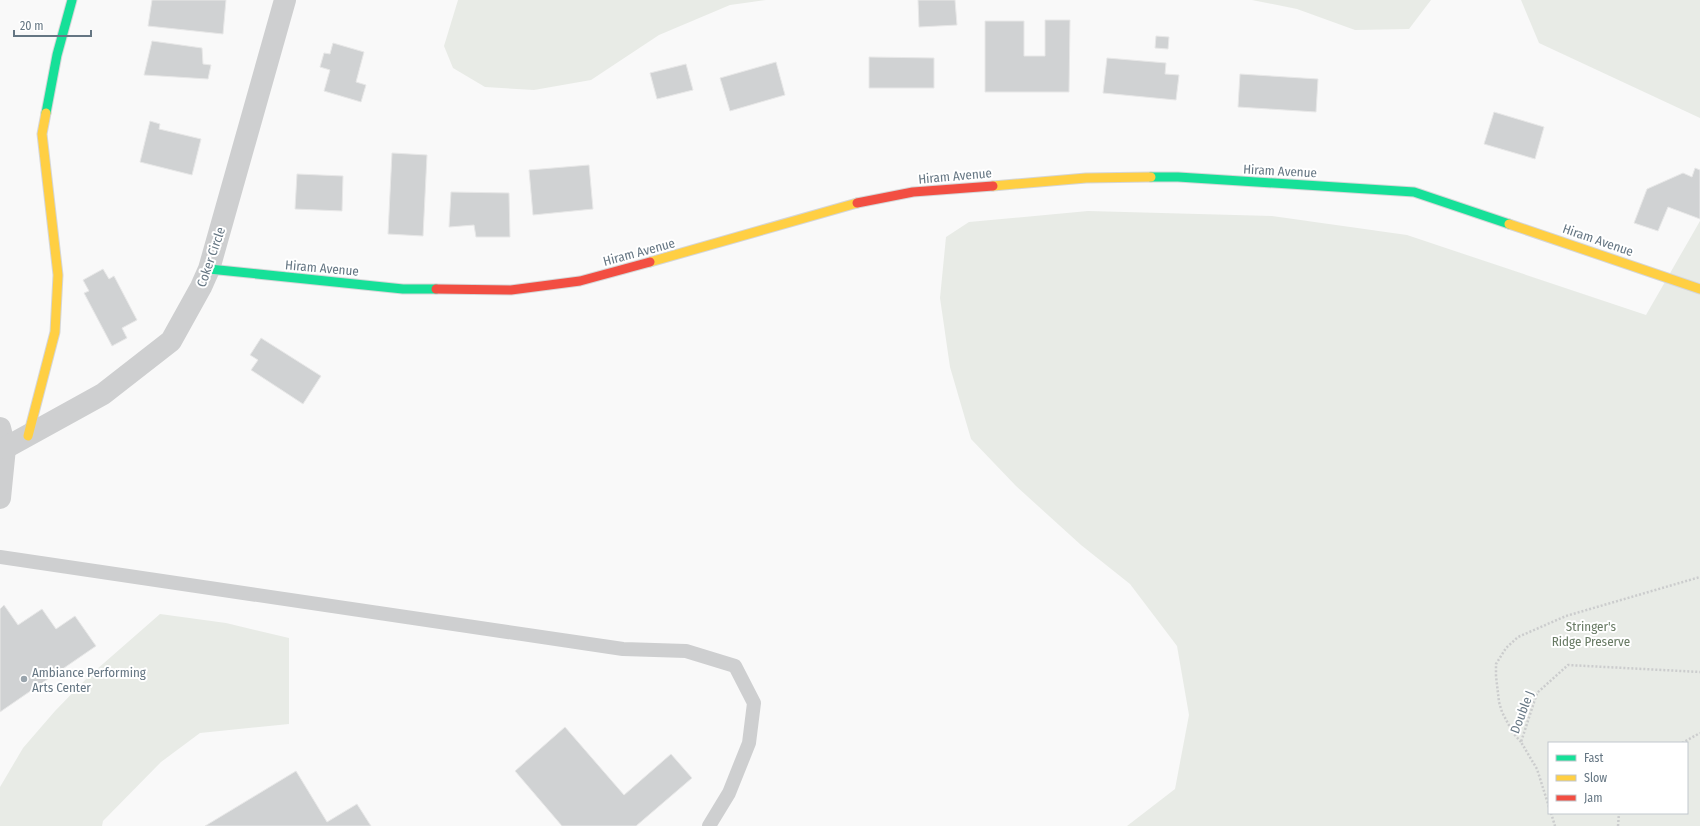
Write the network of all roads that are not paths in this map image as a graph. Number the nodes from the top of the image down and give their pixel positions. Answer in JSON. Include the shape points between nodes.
{"nodes":[{"id":1,"x":72,"y":0,"type":"edge"},
{"id":2,"x":285,"y":0,"type":"edge"},
{"id":3,"x":209,"y":269,"type":"junction"},
{"id":4,"x":1700,"y":288,"type":"edge"},
{"id":5,"x":0,"y":428,"type":"edge"},
{"id":6,"x":28,"y":436,"type":"junction"},
{"id":7,"x":5,"y":448,"type":"junction"},
{"id":8,"x":0,"y":498,"type":"edge"},
{"id":9,"x":0,"y":557,"type":"edge"},
{"id":10,"x":709,"y":826,"type":"edge"}],
"edges":[{"from":1,"to":6,"type":"street","via":[[56,55],[42,134],[58,276],[55,332]]},
{"from":2,"to":3,"type":"street","name":"Coker Circle"},
{"from":3,"to":4,"type":"street","name":"Hiram Avenue","via":[[403,289],[511,290],[580,281],[845,206],[913,192],[1086,178],[1178,178],[1414,192]]},
{"from":3,"to":6,"type":"street","name":"Coker Circle","via":[[171,341],[103,394]]},
{"from":5,"to":7,"type":"street"},
{"from":6,"to":7,"type":"street","name":"Coker Circle"},
{"from":7,"to":8,"type":"street"},
{"from":9,"to":10,"type":"lane","via":[[623,650],[686,651],[735,666],[754,703],[749,743],[729,793]]}]}
